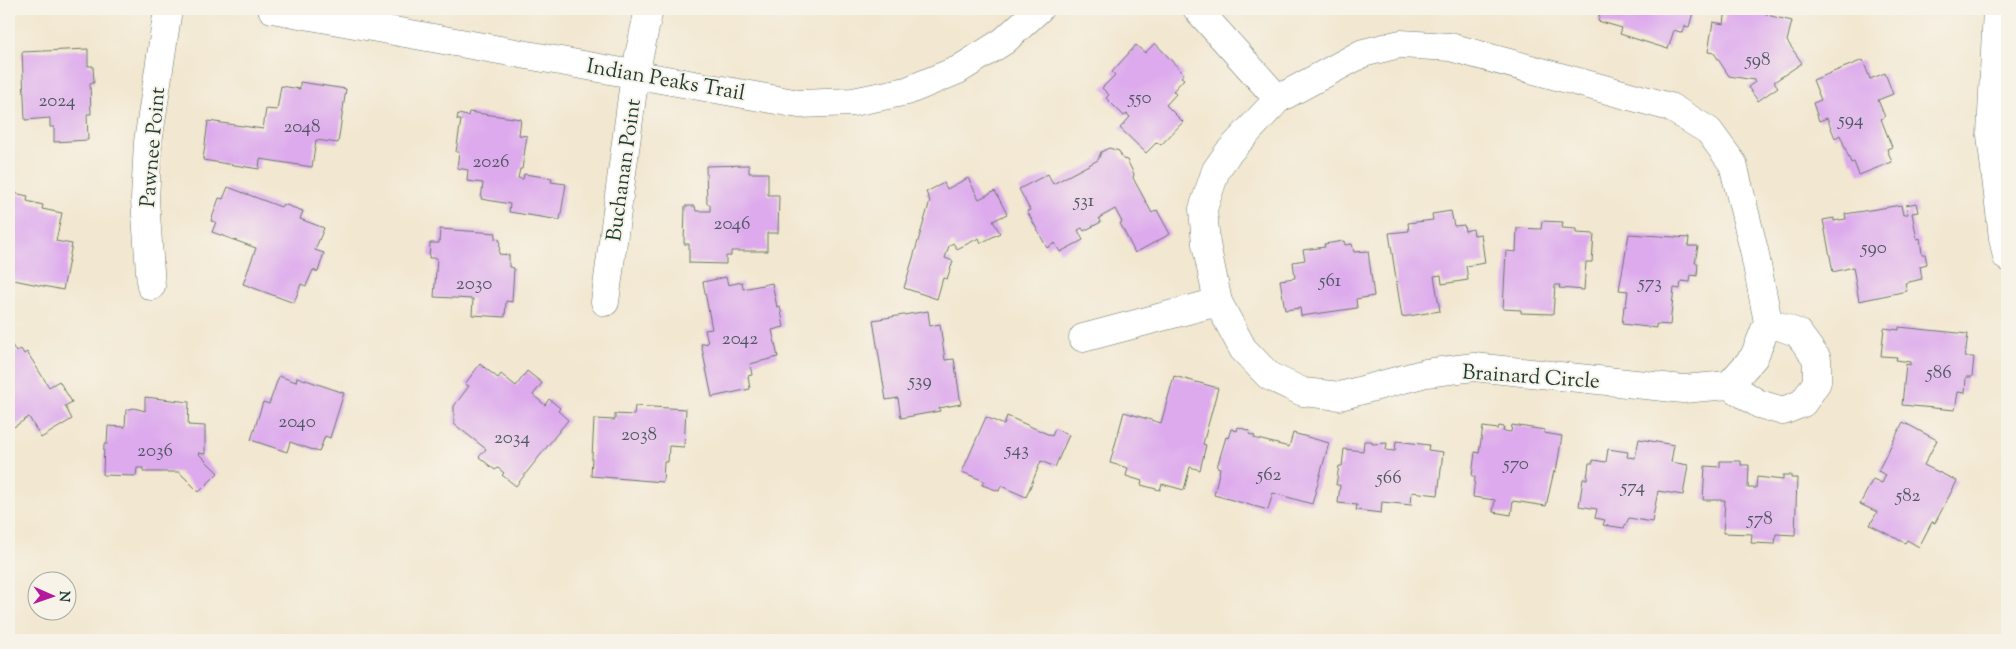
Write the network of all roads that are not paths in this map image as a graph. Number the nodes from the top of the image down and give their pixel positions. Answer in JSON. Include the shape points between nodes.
{"nodes":[{"id":1,"x":168,"y":9,"type":"edge"},
{"id":2,"x":272,"y":9,"type":"edge"},
{"id":3,"x":649,"y":9,"type":"edge"},
{"id":4,"x":1039,"y":9,"type":"edge"},
{"id":5,"x":1197,"y":9,"type":"edge"},
{"id":6,"x":1997,"y":9,"type":"edge"},
{"id":7,"x":635,"y":74,"type":"junction"},
{"id":8,"x":1278,"y":99,"type":"junction"},
{"id":9,"x":2007,"y":257,"type":"edge"},
{"id":10,"x":151,"y":286,"type":"dead end"},
{"id":11,"x":605,"y":302,"type":"dead end"},
{"id":12,"x":1218,"y":302,"type":"junction"},
{"id":13,"x":1768,"y":322,"type":"junction"},
{"id":14,"x":1083,"y":338,"type":"dead end"},
{"id":15,"x":1729,"y":385,"type":"junction"}],
"edges":[{"from":1,"to":10,"type":"street","name":"Pawnee Point","via":[[148,142],[145,200]]},
{"from":2,"to":7,"type":"street","name":"Indian Peaks Trail"},
{"from":3,"to":7,"type":"street","name":"Buchanan Point"},
{"from":4,"to":7,"type":"street","name":"Indian Peaks Trail","via":[[1004,40],[958,70],[907,91],[853,102],[799,104]]},
{"from":5,"to":8,"type":"street"},
{"from":6,"to":9,"type":"street","via":[[1991,134],[2002,238]]},
{"from":7,"to":11,"type":"street","name":"Buchanan Point"},
{"from":8,"to":12,"type":"street","name":"Brainard Circle","via":[[1216,170],[1203,209],[1206,244]]},
{"from":8,"to":13,"type":"street","name":"Brainard Circle","via":[[1363,53],[1400,44],[1450,47],[1670,107],[1709,130],[1733,164]]},
{"from":12,"to":14,"type":"street"},
{"from":12,"to":15,"type":"street","name":"Brainard Circle","via":[[1242,348],[1269,376],[1303,392],[1340,396],[1426,373],[1474,367],[1684,389]]},
{"from":13,"to":15,"type":"street","via":[[1754,357]]},
{"from":13,"to":15,"type":"street","via":[[1798,333],[1817,359],[1817,382],[1803,403],[1783,411],[1759,404]]}]}
